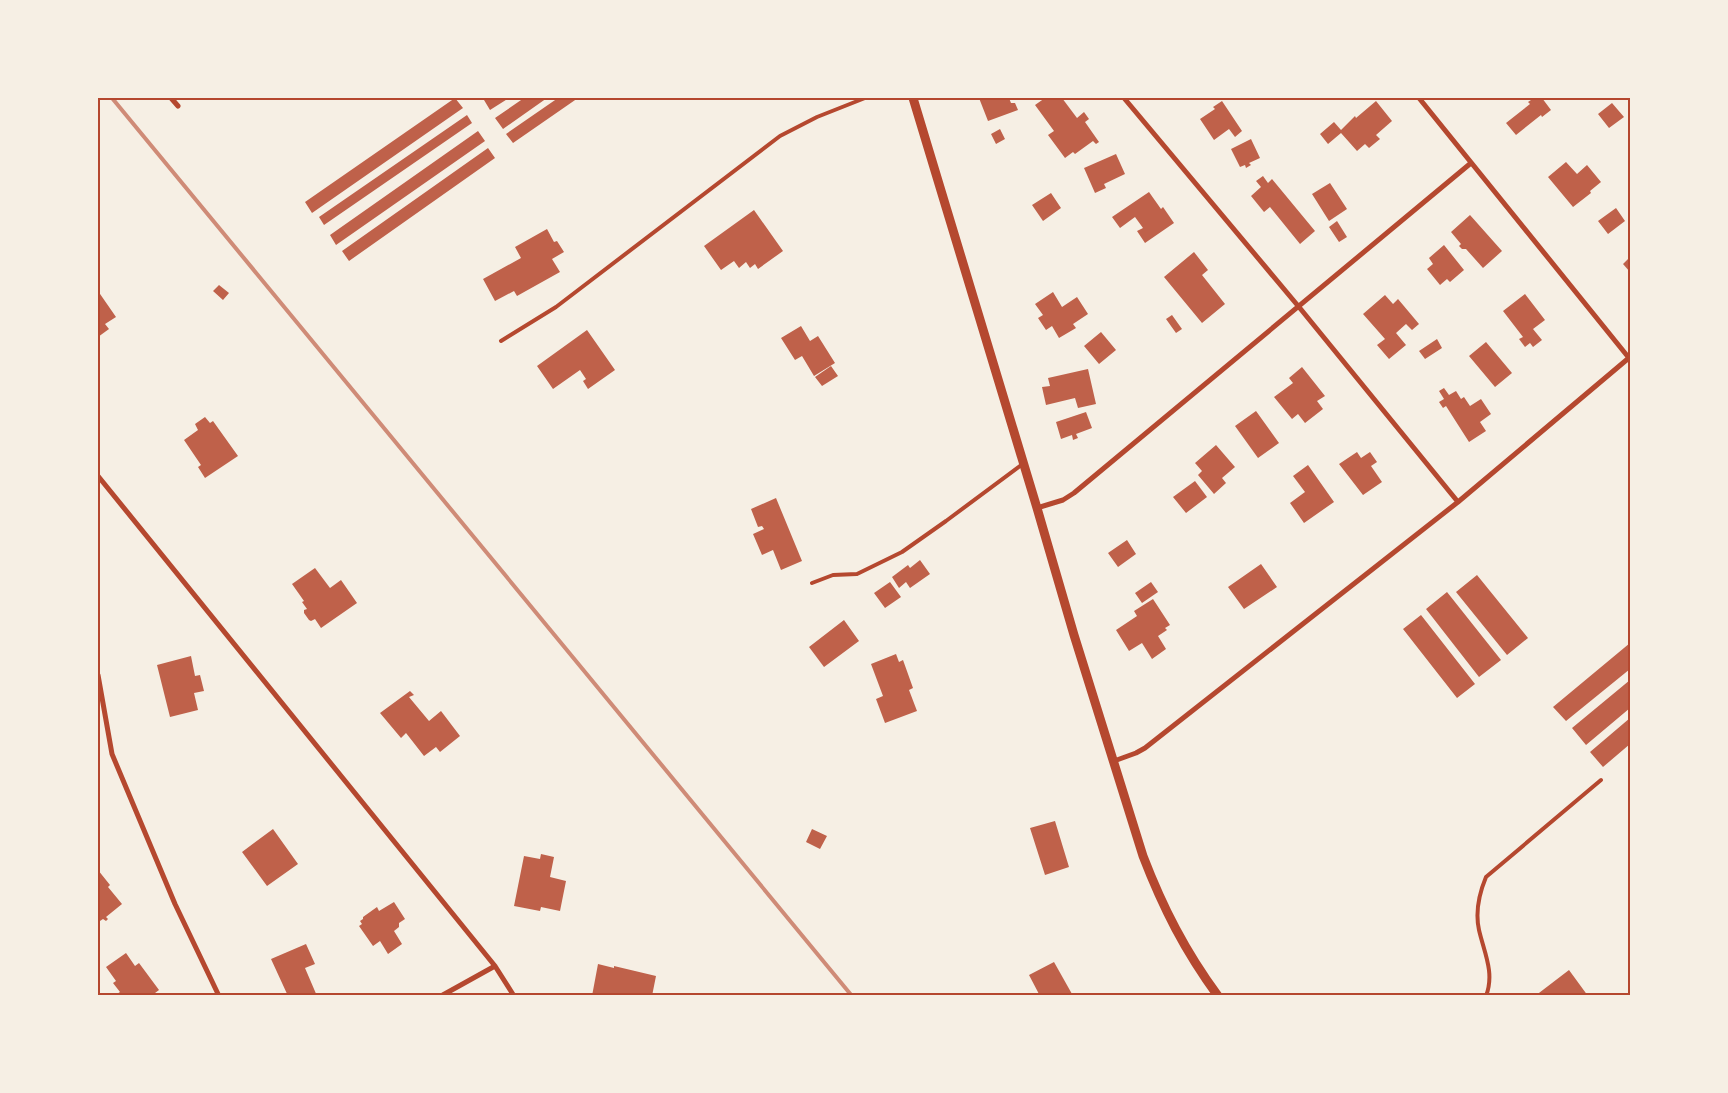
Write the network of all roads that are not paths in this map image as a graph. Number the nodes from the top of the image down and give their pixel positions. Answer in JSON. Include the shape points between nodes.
{"nodes":[{"id":1,"x":171,"y":98,"type":"edge"},
{"id":2,"x":865,"y":98,"type":"edge"},
{"id":3,"x":913,"y":98,"type":"edge"},
{"id":4,"x":1124,"y":98,"type":"edge"},
{"id":5,"x":1419,"y":98,"type":"edge"},
{"id":6,"x":178,"y":106,"type":"dead end"},
{"id":7,"x":1471,"y":163,"type":"junction"},
{"id":8,"x":1299,"y":307,"type":"junction"},
{"id":9,"x":501,"y":341,"type":"dead end"},
{"id":10,"x":1630,"y":358,"type":"edge"},
{"id":11,"x":1024,"y":463,"type":"junction"},
{"id":12,"x":98,"y":476,"type":"edge"},
{"id":13,"x":1458,"y":502,"type":"junction"},
{"id":14,"x":1037,"y":508,"type":"junction"},
{"id":15,"x":812,"y":584,"type":"dead end"},
{"id":16,"x":98,"y":675,"type":"edge"},
{"id":17,"x":1114,"y":761,"type":"junction"},
{"id":18,"x":1601,"y":780,"type":"dead end"},
{"id":19,"x":495,"y":966,"type":"junction"},
{"id":20,"x":219,"y":996,"type":"edge"},
{"id":21,"x":441,"y":996,"type":"edge"},
{"id":22,"x":514,"y":996,"type":"edge"},
{"id":23,"x":1218,"y":996,"type":"edge"},
{"id":24,"x":1486,"y":996,"type":"edge"}],
"edges":[{"from":1,"to":6,"type":"street"},
{"from":2,"to":9,"type":"lane","via":[[780,136],[556,307]]},
{"from":3,"to":11,"type":"street"},
{"from":4,"to":8,"type":"street"},
{"from":5,"to":7,"type":"street"},
{"from":7,"to":8,"type":"street"},
{"from":7,"to":10,"type":"street"},
{"from":8,"to":13,"type":"street"},
{"from":8,"to":14,"type":"street","via":[[1074,493]]},
{"from":10,"to":13,"type":"street"},
{"from":11,"to":14,"type":"street"},
{"from":11,"to":15,"type":"lane","via":[[902,552],[857,574],[833,575]]},
{"from":12,"to":19,"type":"street"},
{"from":13,"to":17,"type":"street","via":[[1145,748]]},
{"from":14,"to":17,"type":"street"},
{"from":16,"to":20,"type":"street","via":[[112,754]]},
{"from":17,"to":23,"type":"street","via":[[1143,856],[1166,912],[1191,958]]},
{"from":18,"to":24,"type":"lane","via":[[1486,877],[1479,894],[1478,929],[1490,974]]},
{"from":19,"to":21,"type":"street"},
{"from":19,"to":22,"type":"street"}]}
